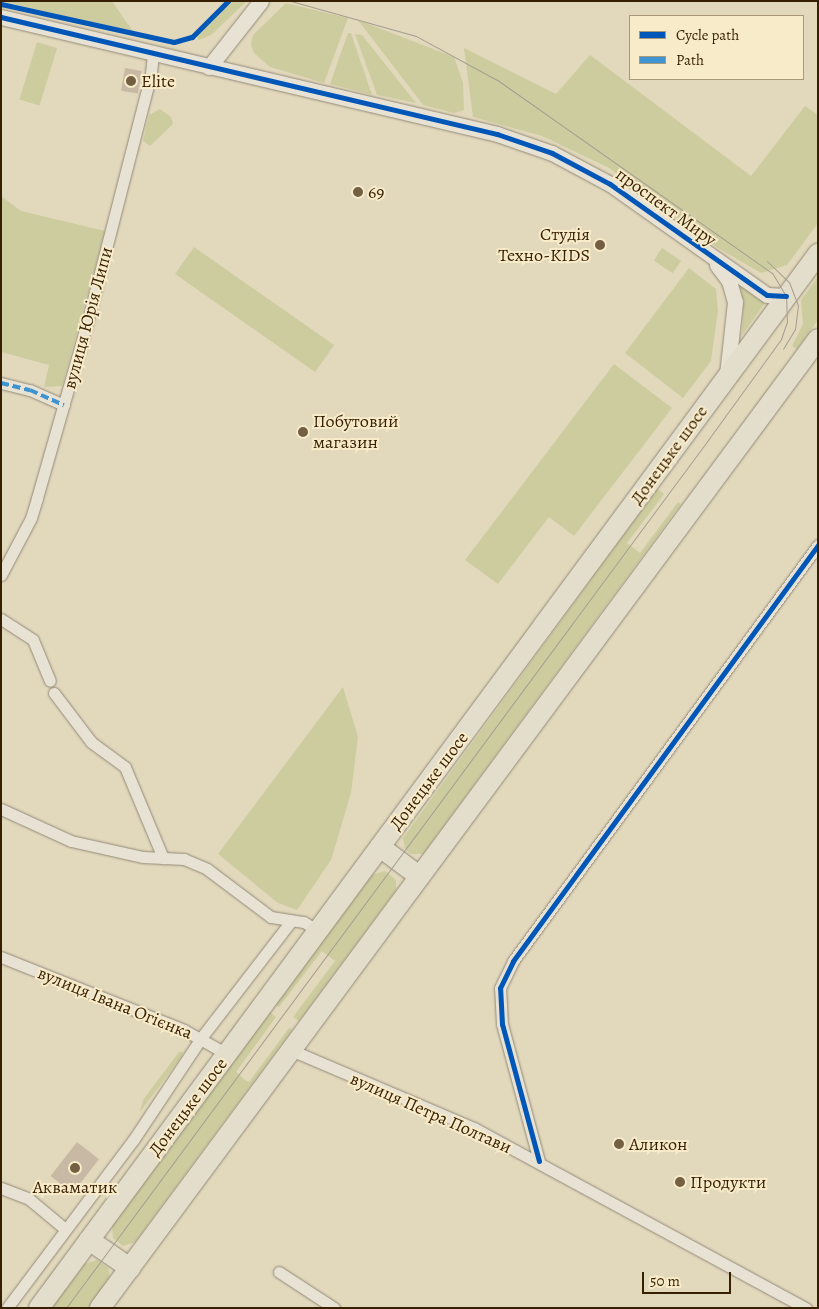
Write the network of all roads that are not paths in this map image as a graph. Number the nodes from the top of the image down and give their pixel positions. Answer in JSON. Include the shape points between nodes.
{"nodes":[{"id":1,"x":260,"y":1,"type":"edge"},
{"id":2,"x":1,"y":17,"type":"edge"},
{"id":3,"x":153,"y":54,"type":"junction"},
{"id":4,"x":209,"y":67,"type":"junction"},
{"id":5,"x":818,"y":254,"type":"edge"},
{"id":6,"x":707,"y":255,"type":"junction"},
{"id":7,"x":786,"y":296,"type":"junction"},
{"id":8,"x":818,"y":339,"type":"edge"},
{"id":9,"x":727,"y":375,"type":"junction"},
{"id":10,"x":1,"y":384,"type":"edge"},
{"id":11,"x":64,"y":405,"type":"junction"},
{"id":12,"x":818,"y":545,"type":"edge"},
{"id":13,"x":1,"y":575,"type":"edge"},
{"id":14,"x":1,"y":619,"type":"edge"},
{"id":15,"x":1,"y":809,"type":"edge"},
{"id":16,"x":380,"y":848,"type":"junction"},
{"id":17,"x":163,"y":858,"type":"junction"},
{"id":18,"x":419,"y":876,"type":"junction"},
{"id":19,"x":291,"y":921,"type":"junction"},
{"id":20,"x":318,"y":931,"type":"junction"},
{"id":21,"x":1,"y":958,"type":"edge"},
{"id":22,"x":201,"y":1038,"type":"junction"},
{"id":23,"x":291,"y":1050,"type":"junction"},
{"id":24,"x":227,"y":1054,"type":"junction"},
{"id":25,"x":539,"y":1162,"type":"junction"},
{"id":26,"x":1,"y":1188,"type":"edge"},
{"id":27,"x":65,"y":1229,"type":"junction"},
{"id":28,"x":89,"y":1240,"type":"junction"},
{"id":29,"x":130,"y":1268,"type":"junction"},
{"id":30,"x":279,"y":1272,"type":"dead end"},
{"id":31,"x":7,"y":1308,"type":"edge"},
{"id":32,"x":39,"y":1308,"type":"edge"},
{"id":33,"x":100,"y":1308,"type":"edge"},
{"id":34,"x":334,"y":1308,"type":"edge"},
{"id":35,"x":806,"y":1308,"type":"edge"}],
"edges":[{"from":1,"to":4,"type":"street"},
{"from":2,"to":3,"type":"street","name":"проспект Миру"},
{"from":3,"to":4,"type":"street","name":"проспект Миру"},
{"from":3,"to":11,"type":"street","name":"вулиця Юрія Липи","via":[[120,198]]},
{"from":4,"to":6,"type":"street","name":"проспект Миру","via":[[496,134],[552,153],[610,184]]},
{"from":5,"to":7,"type":"highway","name":"Донецьке шосе"},
{"from":6,"to":7,"type":"street","name":"проспект Миру","via":[[767,295]]},
{"from":6,"to":9,"type":"street","name":"проспект Миру","via":[[729,281],[736,302]]},
{"from":7,"to":9,"type":"highway","name":"Донецьке шосе"},
{"from":8,"to":18,"type":"highway"},
{"from":9,"to":16,"type":"highway","name":"Донецьке шосе"},
{"from":10,"to":11,"type":"street","via":[[30,390]]},
{"from":11,"to":13,"type":"street","name":"вулиця Юрія Липи","via":[[31,518]]},
{"from":12,"to":25,"type":"street","via":[[513,961],[500,988],[504,1033]]},
{"from":14,"to":17,"type":"street","via":[[33,640],[52,687],[91,742],[125,767]]},
{"from":15,"to":17,"type":"street","via":[[71,841]]},
{"from":16,"to":18,"type":"highway"},
{"from":16,"to":20,"type":"highway","name":"Донецьке шосе"},
{"from":17,"to":19,"type":"street","via":[[184,859],[207,868],[271,917]]},
{"from":18,"to":23,"type":"highway"},
{"from":19,"to":20,"type":"street","via":[[304,922]]},
{"from":19,"to":22,"type":"street","name":"Донецьке шосе"},
{"from":20,"to":24,"type":"highway","name":"Донецьке шосе"},
{"from":21,"to":22,"type":"street","name":"вулиця Івана Огієнка"},
{"from":22,"to":24,"type":"street","name":"вулиця Івана Огієнка"},
{"from":22,"to":27,"type":"street","name":"Донецьке шосе","via":[[134,1140]]},
{"from":23,"to":25,"type":"street","name":"вулиця Петра Полтави","via":[[474,1128]]},
{"from":23,"to":29,"type":"highway"},
{"from":24,"to":28,"type":"highway","name":"Донецьке шосе"},
{"from":25,"to":35,"type":"street","name":"вулиця Петра Полтави"},
{"from":26,"to":27,"type":"street","via":[[29,1199]]},
{"from":27,"to":31,"type":"street","name":"Донецьке шосе"},
{"from":28,"to":29,"type":"highway"},
{"from":28,"to":32,"type":"highway","name":"Донецьке шосе"},
{"from":29,"to":33,"type":"highway"},
{"from":30,"to":34,"type":"street"}]}
